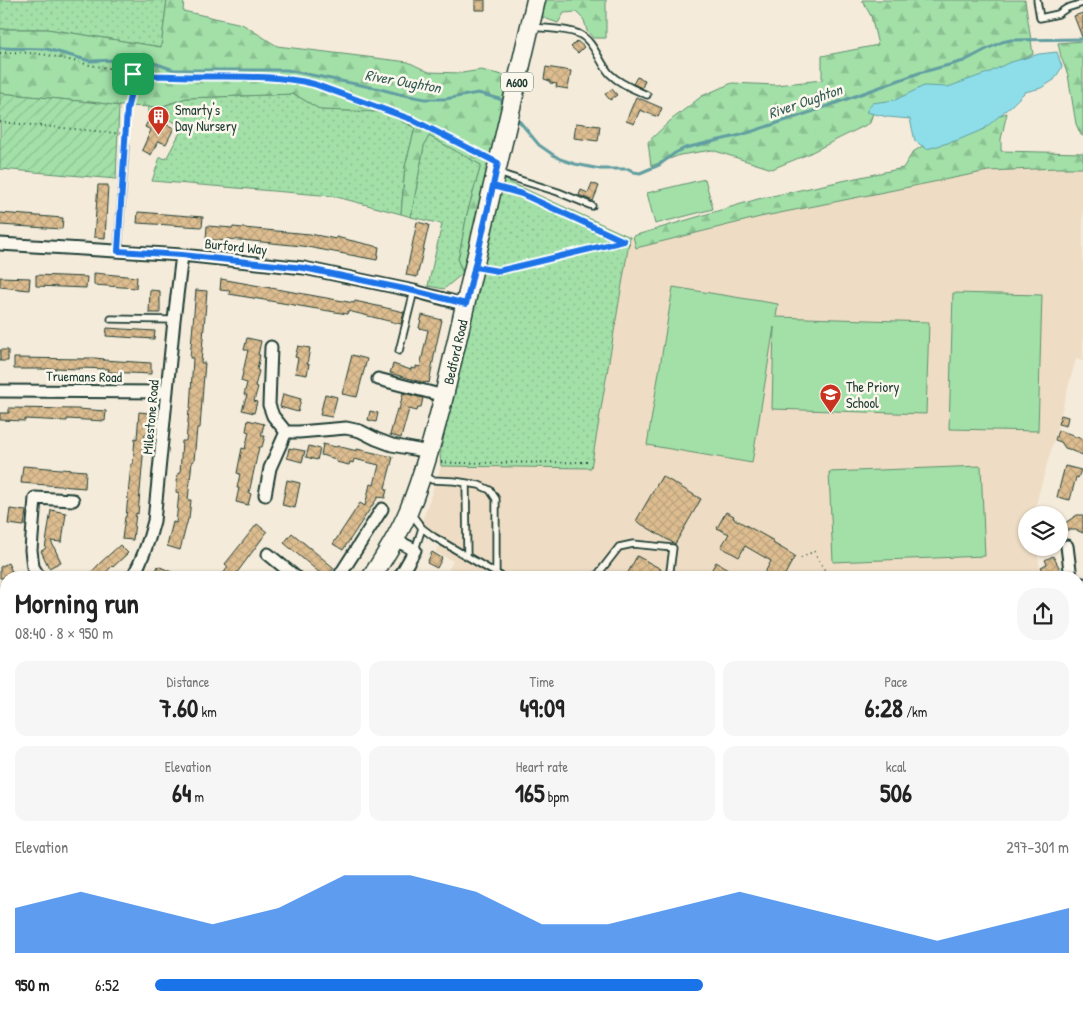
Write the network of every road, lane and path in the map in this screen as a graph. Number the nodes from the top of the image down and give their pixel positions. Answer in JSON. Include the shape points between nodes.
{"nodes":[{"id":1,"x":536,"y":0,"type":"edge"},
{"id":2,"x":1037,"y":0,"type":"edge"},
{"id":3,"x":1083,"y":3,"type":"edge"},
{"id":4,"x":531,"y":26,"type":"junction"},
{"id":5,"x":0,"y":53,"type":"edge"},
{"id":6,"x":133,"y":74,"type":"junction"},
{"id":7,"x":647,"y":95,"type":"dead end"},
{"id":8,"x":413,"y":120,"type":"junction"},
{"id":9,"x":0,"y":122,"type":"edge"},
{"id":10,"x":410,"y":125,"type":"dead end"},
{"id":11,"x":126,"y":134,"type":"junction"},
{"id":12,"x":125,"y":146,"type":"joint"},
{"id":13,"x":496,"y":174,"type":"junction"},
{"id":14,"x":592,"y":206,"type":"dead end"},
{"id":15,"x":624,"y":241,"type":"junction"},
{"id":16,"x":0,"y":244,"type":"edge"},
{"id":17,"x":630,"y":244,"type":"dead end"},
{"id":18,"x":118,"y":251,"type":"junction"},
{"id":19,"x":182,"y":255,"type":"junction"},
{"id":20,"x":475,"y":267,"type":"junction"},
{"id":21,"x":414,"y":291,"type":"junction"},
{"id":22,"x":466,"y":304,"type":"junction"},
{"id":23,"x":111,"y":319,"type":"dead end"},
{"id":24,"x":174,"y":320,"type":"junction"},
{"id":25,"x":271,"y":347,"type":"dead end"},
{"id":26,"x":399,"y":351,"type":"dead end"},
{"id":27,"x":378,"y":379,"type":"dead end"},
{"id":28,"x":0,"y":391,"type":"edge"},
{"id":29,"x":167,"y":392,"type":"junction"},
{"id":30,"x":444,"y":396,"type":"junction"},
{"id":31,"x":286,"y":432,"type":"junction"},
{"id":32,"x":426,"y":462,"type":"junction"},
{"id":33,"x":589,"y":462,"type":"dead end"},
{"id":34,"x":466,"y":483,"type":"junction"},
{"id":35,"x":264,"y":495,"type":"dead end"},
{"id":36,"x":72,"y":500,"type":"dead end"},
{"id":37,"x":382,"y":509,"type":"dead end"},
{"id":38,"x":409,"y":511,"type":"junction"},
{"id":39,"x":422,"y":528,"type":"junction"},
{"id":40,"x":395,"y":540,"type":"junction"},
{"id":41,"x":415,"y":550,"type":"junction"},
{"id":42,"x":268,"y":554,"type":"dead end"},
{"id":43,"x":1068,"y":554,"type":"edge"},
{"id":44,"x":467,"y":556,"type":"junction"},
{"id":45,"x":801,"y":558,"type":"dead end"},
{"id":46,"x":35,"y":571,"type":"edge"},
{"id":47,"x":136,"y":571,"type":"edge"},
{"id":48,"x":289,"y":571,"type":"edge"},
{"id":49,"x":342,"y":571,"type":"edge"},
{"id":50,"x":375,"y":571,"type":"edge"},
{"id":51,"x":404,"y":571,"type":"edge"},
{"id":52,"x":491,"y":571,"type":"edge"},
{"id":53,"x":496,"y":571,"type":"edge"},
{"id":54,"x":600,"y":571,"type":"edge"},
{"id":55,"x":670,"y":571,"type":"edge"},
{"id":56,"x":825,"y":571,"type":"edge"},
{"id":57,"x":1070,"y":571,"type":"edge"}],
"edges":[{"from":1,"to":4,"type":"main road","name":"Bedford Road","number":"A600"},
{"from":2,"to":3,"type":"lane","via":[[1040,18]]},
{"from":4,"to":7,"type":"lane","via":[[584,37],[617,80]]},
{"from":4,"to":13,"type":"main road","name":"Bedford Road","number":"A600"},
{"from":5,"to":6,"type":"path","via":[[48,55]]},
{"from":6,"to":8,"type":"path","via":[[243,76],[301,81]]},
{"from":6,"to":11,"type":"path"},
{"from":8,"to":10,"type":"path"},
{"from":8,"to":13,"type":"path"},
{"from":9,"to":11,"type":"path"},
{"from":11,"to":12,"type":"path"},
{"from":12,"to":18,"type":"lane"},
{"from":13,"to":14,"type":"lane","via":[[558,192]]},
{"from":13,"to":15,"type":"path","via":[[522,194]]},
{"from":13,"to":20,"type":"main road","name":"Bedford Road","number":"A600"},
{"from":15,"to":17,"type":"path"},
{"from":15,"to":20,"type":"path","via":[[498,271]]},
{"from":16,"to":18,"type":"street","name":"Burford Way"},
{"from":18,"to":19,"type":"street","name":"Burford Way"},
{"from":19,"to":21,"type":"street","name":"Burford Way","via":[[304,268]]},
{"from":19,"to":24,"type":"street","name":"Milestone Road"},
{"from":20,"to":22,"type":"main road","name":"Bedford Road","number":"A600"},
{"from":21,"to":22,"type":"street","name":"Burford Way"},
{"from":21,"to":26,"type":"lane"},
{"from":22,"to":30,"type":"main road","name":"Bedford Road","number":"A600"},
{"from":23,"to":24,"type":"lane"},
{"from":24,"to":29,"type":"street","name":"Milestone Road"},
{"from":25,"to":31,"type":"street","via":[[269,405]]},
{"from":27,"to":30,"type":"street"},
{"from":28,"to":29,"type":"street","name":"Truemans Road"},
{"from":29,"to":47,"type":"street","name":"Milestone Road","via":[[154,521],[145,553]]},
{"from":30,"to":32,"type":"main road","name":"Bedford Road","number":"A600"},
{"from":31,"to":32,"type":"street","via":[[346,428],[360,431]]},
{"from":31,"to":35,"type":"street","via":[[270,468]]},
{"from":32,"to":33,"type":"path"},
{"from":32,"to":34,"type":"lane","via":[[432,480]]},
{"from":32,"to":38,"type":"main road","name":"Bedford Road","number":"A600"},
{"from":34,"to":44,"type":"lane"},
{"from":34,"to":53,"type":"lane","via":[[490,490],[496,499]]},
{"from":36,"to":46,"type":"street","via":[[35,498],[31,550]]},
{"from":37,"to":49,"type":"street"},
{"from":38,"to":39,"type":"lane"},
{"from":38,"to":40,"type":"main road","name":"Bedford Road","number":"A600"},
{"from":39,"to":41,"type":"lane"},
{"from":39,"to":44,"type":"lane"},
{"from":40,"to":41,"type":"street"},
{"from":40,"to":50,"type":"main road","name":"Bedford Road","number":"A600"},
{"from":41,"to":51,"type":"street"},
{"from":42,"to":48,"type":"street"},
{"from":43,"to":57,"type":"street"},
{"from":44,"to":52,"type":"lane"},
{"from":45,"to":56,"type":"path","via":[[814,551]]},
{"from":54,"to":55,"type":"lane","via":[[619,547],[633,544],[673,548]]}]}
